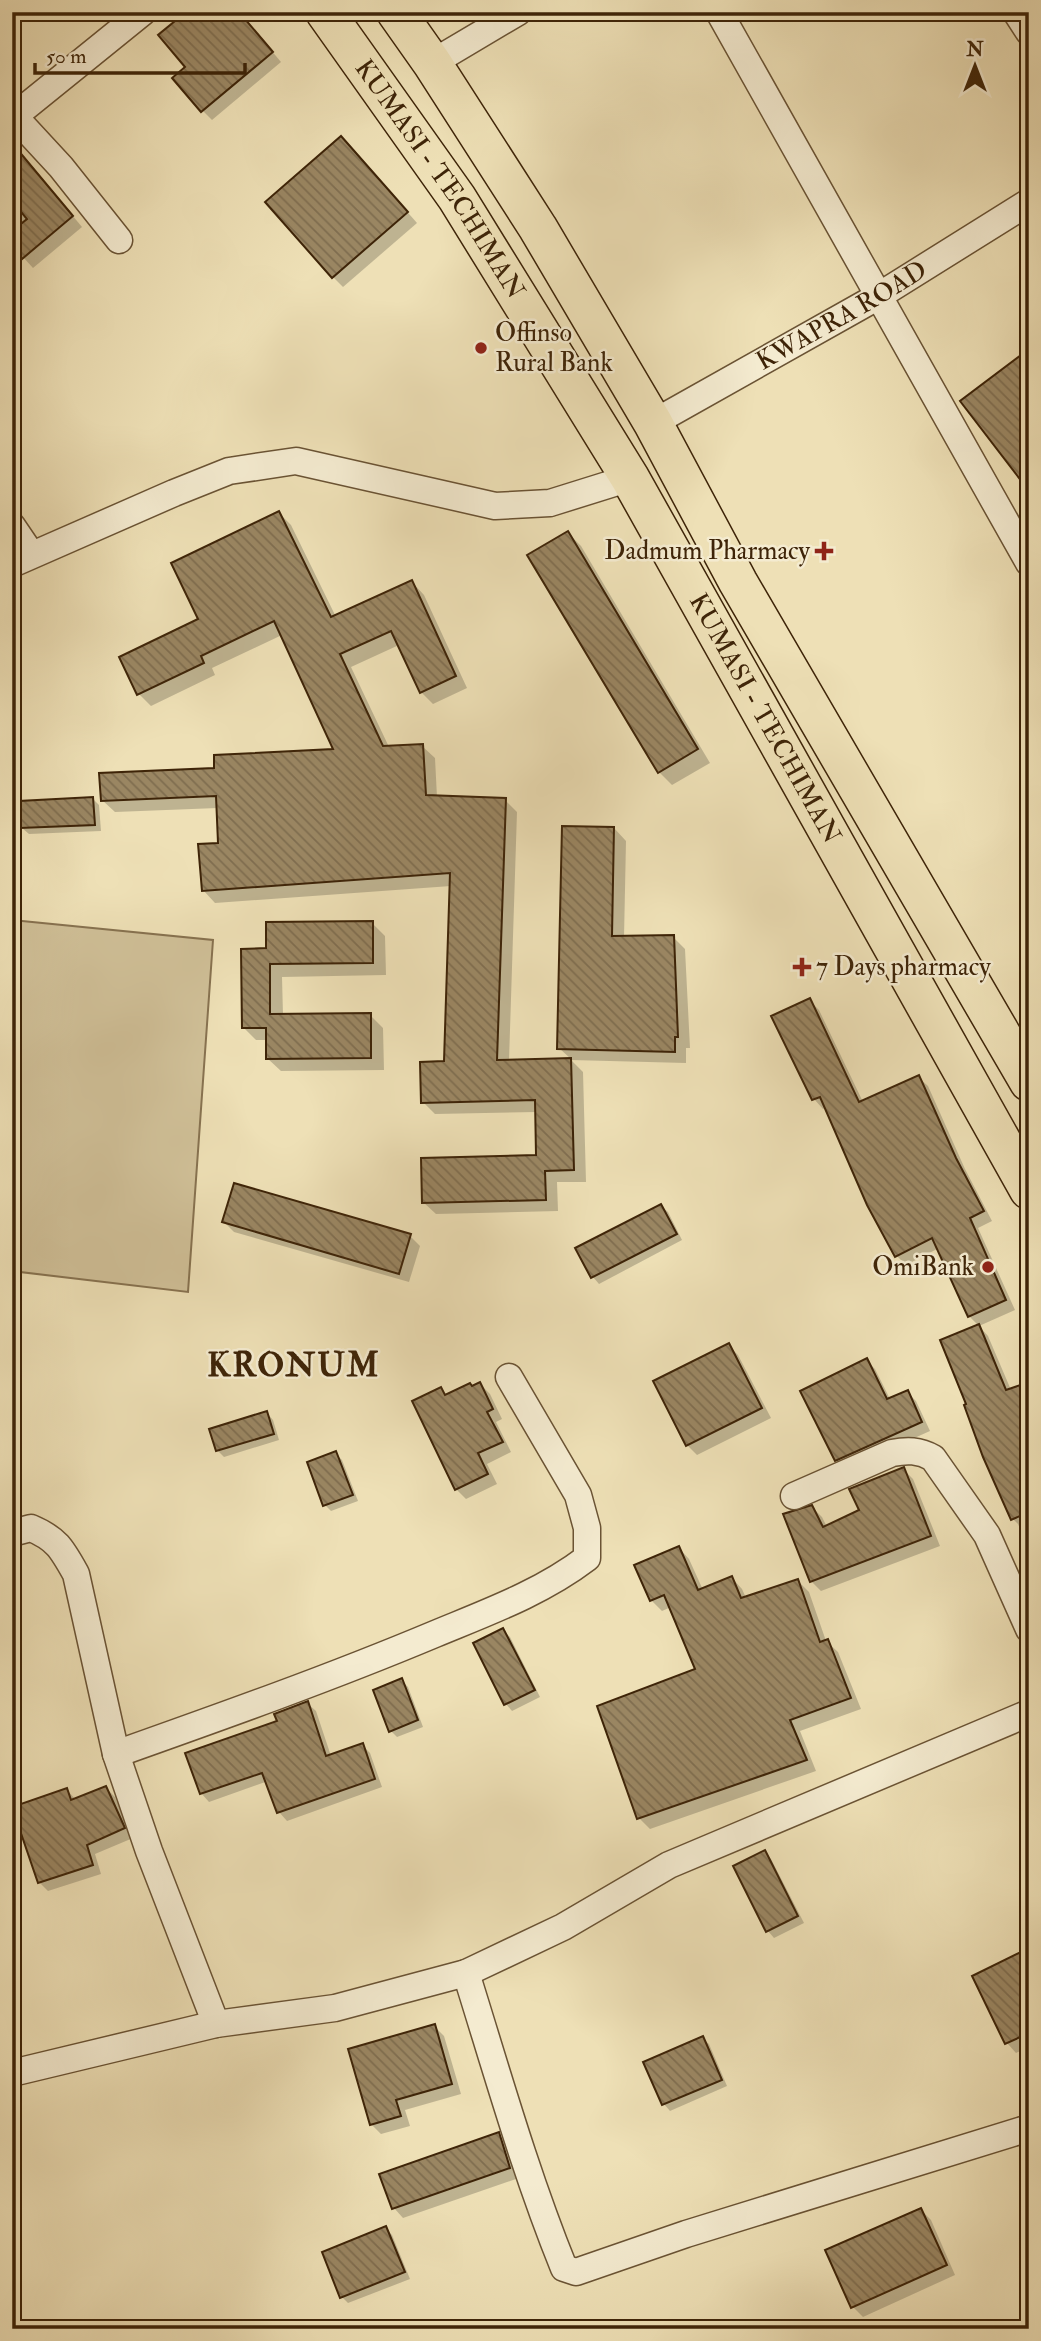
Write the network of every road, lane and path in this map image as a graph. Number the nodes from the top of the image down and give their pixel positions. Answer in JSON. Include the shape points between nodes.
{"nodes":[{"id":1,"x":143,"y":12,"type":"edge"},
{"id":2,"x":325,"y":12,"type":"edge"},
{"id":3,"x":396,"y":12,"type":"edge"},
{"id":4,"x":518,"y":12,"type":"edge"},
{"id":5,"x":719,"y":12,"type":"edge"},
{"id":6,"x":1016,"y":12,"type":"edge"},
{"id":7,"x":1029,"y":32,"type":"edge"},
{"id":8,"x":432,"y":63,"type":"junction"},
{"id":9,"x":13,"y":116,"type":"edge"},
{"id":10,"x":1029,"y":202,"type":"edge"},
{"id":11,"x":119,"y":240,"type":"dead end"},
{"id":12,"x":877,"y":297,"type":"junction"},
{"id":13,"x":653,"y":423,"type":"junction"},
{"id":14,"x":630,"y":478,"type":"junction"},
{"id":15,"x":12,"y":526,"type":"edge"},
{"id":16,"x":21,"y":559,"type":"edge"},
{"id":17,"x":1029,"y":563,"type":"edge"},
{"id":18,"x":1029,"y":1082,"type":"edge"},
{"id":19,"x":1029,"y":1190,"type":"edge"},
{"id":20,"x":509,"y":1377,"type":"dead end"},
{"id":21,"x":794,"y":1496,"type":"dead end"},
{"id":22,"x":12,"y":1533,"type":"edge"},
{"id":23,"x":1029,"y":1629,"type":"edge"},
{"id":24,"x":1029,"y":1713,"type":"edge"},
{"id":25,"x":116,"y":1754,"type":"junction"},
{"id":26,"x":466,"y":1973,"type":"junction"},
{"id":27,"x":216,"y":2024,"type":"junction"},
{"id":28,"x":12,"y":2073,"type":"edge"},
{"id":29,"x":1029,"y":2128,"type":"edge"}],
"edges":[{"from":1,"to":9,"type":"street"},
{"from":2,"to":14,"type":"highway","name":"KUMASI - TECHIMAN","via":[[457,198]]},
{"from":3,"to":8,"type":"highway"},
{"from":4,"to":8,"type":"street"},
{"from":5,"to":12,"type":"street"},
{"from":6,"to":7,"type":"street"},
{"from":8,"to":13,"type":"highway","via":[[538,228]]},
{"from":9,"to":11,"type":"street"},
{"from":10,"to":12,"type":"street","name":"KWAPRA ROAD"},
{"from":12,"to":13,"type":"street","name":"KWAPRA ROAD"},
{"from":12,"to":17,"type":"street"},
{"from":13,"to":18,"type":"highway","via":[[738,582]]},
{"from":14,"to":16,"type":"street","via":[[550,503],[495,506],[296,461],[229,471]]},
{"from":14,"to":19,"type":"highway","name":"KUMASI - TECHIMAN"},
{"from":15,"to":16,"type":"street"},
{"from":20,"to":25,"type":"street","via":[[578,1495],[587,1528],[587,1558],[560,1579],[340,1674]]},
{"from":21,"to":23,"type":"street","via":[[892,1453],[925,1453],[987,1535]]},
{"from":22,"to":25,"type":"street","via":[[31,1528],[50,1536],[76,1574]]},
{"from":24,"to":26,"type":"street","via":[[669,1864],[563,1927]]},
{"from":25,"to":27,"type":"street"},
{"from":26,"to":27,"type":"street","via":[[335,2008]]},
{"from":26,"to":29,"type":"street","via":[[555,2245],[564,2268],[576,2272]]},
{"from":27,"to":28,"type":"street"}]}
